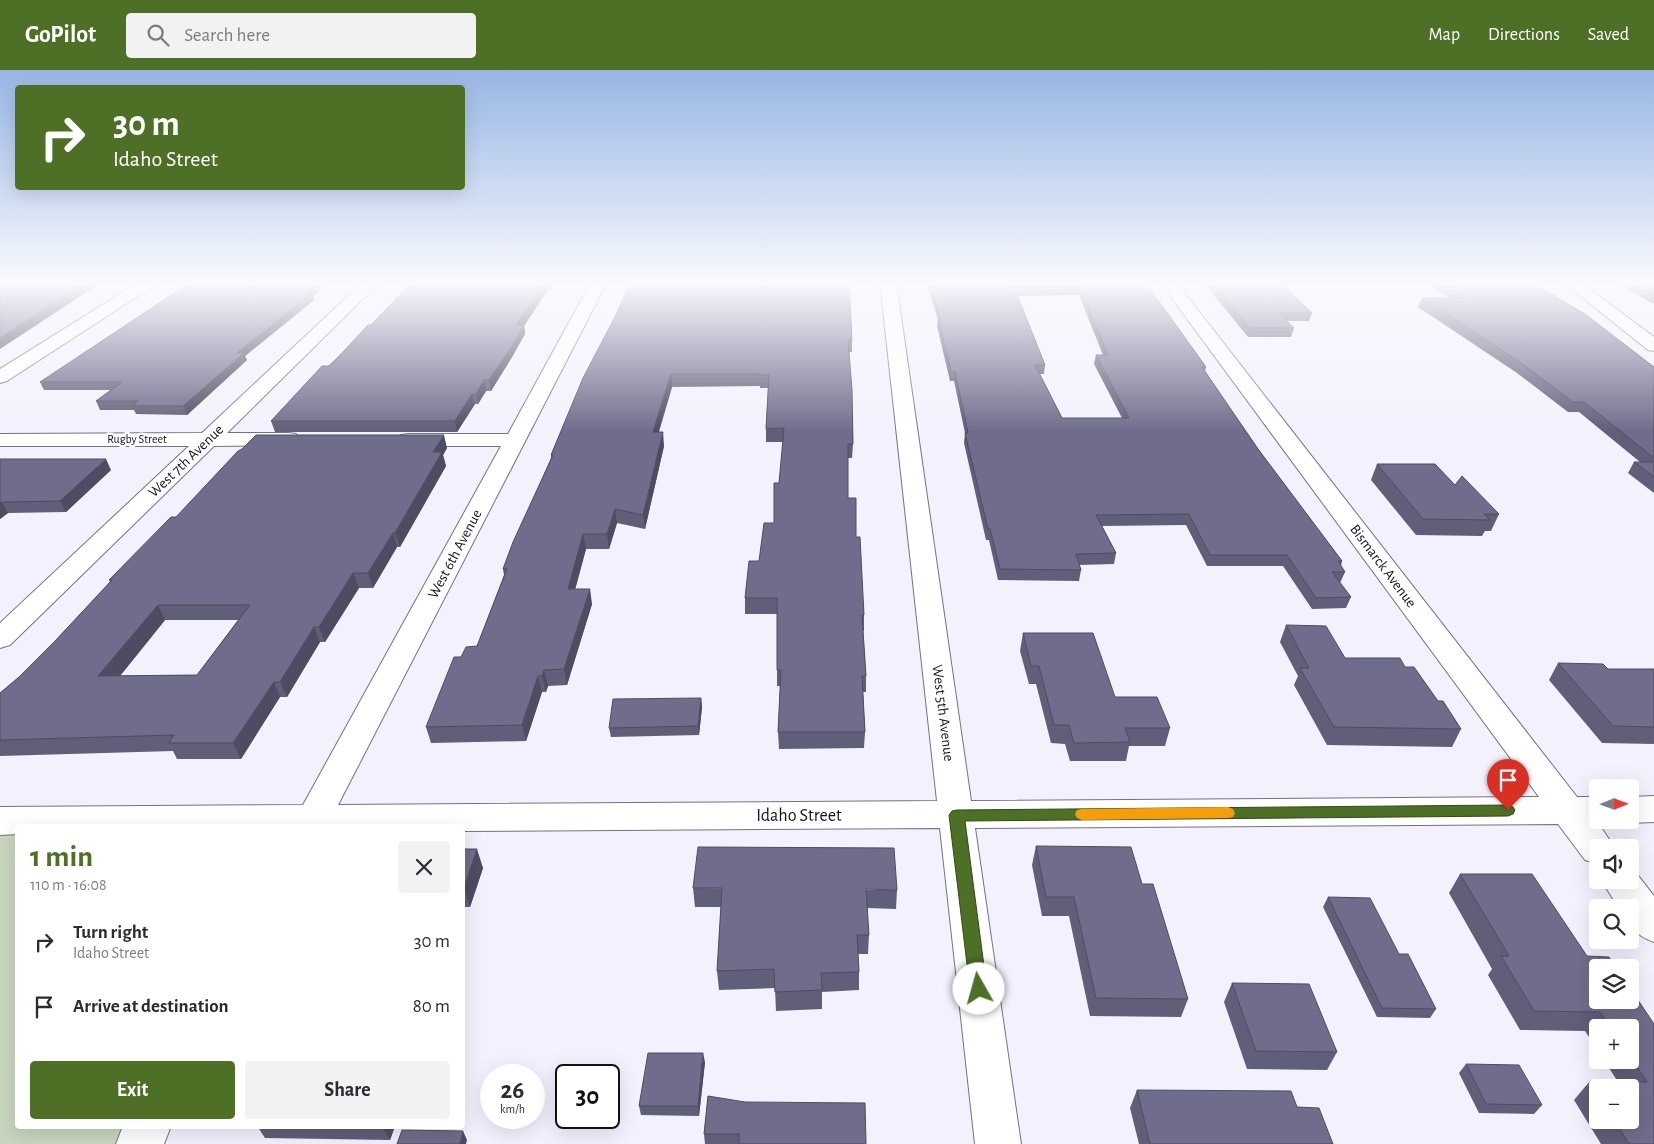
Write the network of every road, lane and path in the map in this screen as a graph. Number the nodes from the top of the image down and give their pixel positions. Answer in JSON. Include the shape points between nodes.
{"nodes":[{"id":1,"x":70,"y":332,"type":"edge"},
{"id":2,"x":320,"y":332,"type":"edge"},
{"id":3,"x":572,"y":332,"type":"edge"},
{"id":4,"x":894,"y":332,"type":"edge"},
{"id":5,"x":1207,"y":332,"type":"edge"},
{"id":6,"x":1636,"y":332,"type":"edge"},
{"id":7,"x":1654,"y":346,"type":"edge"},
{"id":8,"x":0,"y":377,"type":"edge"},
{"id":9,"x":209,"y":439,"type":"junction"},
{"id":10,"x":0,"y":440,"type":"edge"},
{"id":11,"x":304,"y":440,"type":"edge"},
{"id":12,"x":393,"y":440,"type":"edge"},
{"id":13,"x":515,"y":440,"type":"junction"},
{"id":14,"x":0,"y":639,"type":"edge"},
{"id":15,"x":1654,"y":809,"type":"edge"},
{"id":16,"x":1582,"y":810,"type":"edge"},
{"id":17,"x":1639,"y":810,"type":"edge"},
{"id":18,"x":957,"y":815,"type":"junction"},
{"id":19,"x":0,"y":821,"type":"edge"},
{"id":20,"x":312,"y":822,"type":"edge"},
{"id":21,"x":1594,"y":839,"type":"edge"},
{"id":22,"x":1627,"y":889,"type":"edge"},
{"id":23,"x":1654,"y":925,"type":"edge"},
{"id":24,"x":146,"y":1129,"type":"edge"},
{"id":25,"x":139,"y":1144,"type":"edge"},
{"id":26,"x":998,"y":1144,"type":"edge"}],
"edges":[{"from":1,"to":8,"type":"street"},
{"from":2,"to":9,"type":"street","name":"West 7th Avenue"},
{"from":3,"to":13,"type":"street","name":"West 6th Avenue"},
{"from":4,"to":18,"type":"street","name":"West 5th Avenue"},
{"from":5,"to":16,"type":"street","name":"Bismarck Avenue"},
{"from":6,"to":7,"type":"street"},
{"from":9,"to":10,"type":"street","name":"Rugby Street"},
{"from":9,"to":11,"type":"street","name":"Rugby Street"},
{"from":9,"to":14,"type":"street","name":"West 7th Avenue"},
{"from":12,"to":13,"type":"street"},
{"from":13,"to":20,"type":"street","name":"West 6th Avenue"},
{"from":15,"to":17,"type":"street"},
{"from":16,"to":18,"type":"street","name":"Idaho Street"},
{"from":16,"to":21,"type":"street","name":"Bismarck Avenue"},
{"from":18,"to":20,"type":"street","name":"Idaho Street"},
{"from":18,"to":26,"type":"street","name":"West 5th Avenue"},
{"from":19,"to":20,"type":"street","name":"Idaho Street"},
{"from":22,"to":23,"type":"street"},
{"from":24,"to":25,"type":"street"}]}
